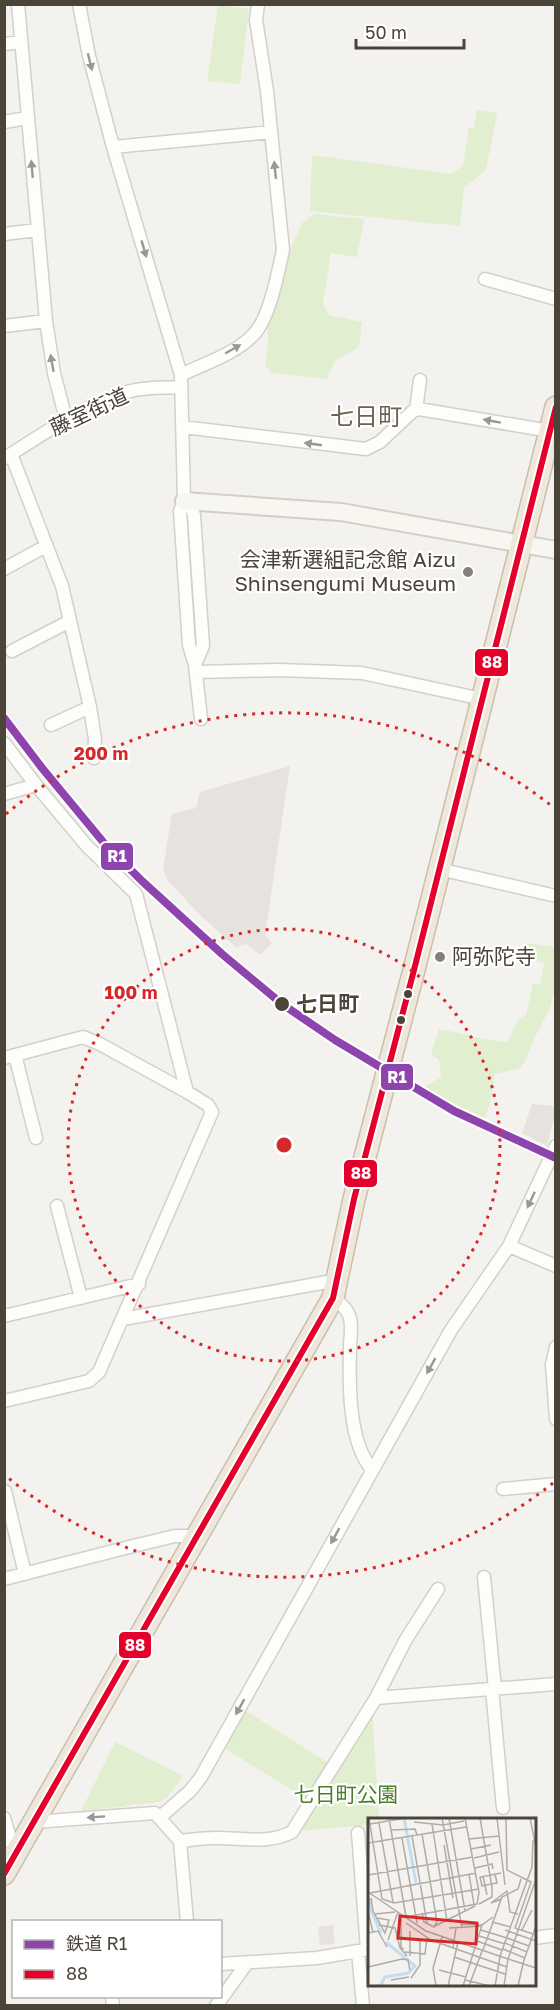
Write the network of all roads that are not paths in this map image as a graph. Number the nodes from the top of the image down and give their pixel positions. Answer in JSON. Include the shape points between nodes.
{"nodes":[{"id":1,"x":18,"y":4,"type":"edge"},
{"id":2,"x":79,"y":4,"type":"edge"},
{"id":3,"x":258,"y":4,"type":"edge"},
{"id":4,"x":21,"y":42,"type":"junction"},
{"id":5,"x":4,"y":44,"type":"edge"},
{"id":6,"x":27,"y":118,"type":"junction"},
{"id":7,"x":4,"y":122,"type":"edge"},
{"id":8,"x":271,"y":132,"type":"junction"},
{"id":9,"x":113,"y":147,"type":"junction"},
{"id":10,"x":37,"y":230,"type":"junction"},
{"id":11,"x":4,"y":234,"type":"edge"},
{"id":12,"x":485,"y":279,"type":"dead end"},
{"id":13,"x":555,"y":299,"type":"edge"},
{"id":14,"x":46,"y":321,"type":"junction"},
{"id":15,"x":4,"y":326,"type":"edge"},
{"id":16,"x":420,"y":380,"type":"dead end"},
{"id":17,"x":181,"y":381,"type":"junction"},
{"id":18,"x":555,"y":407,"type":"edge"},
{"id":19,"x":416,"y":410,"type":"junction"},
{"id":20,"x":66,"y":420,"type":"junction"},
{"id":21,"x":183,"y":427,"type":"junction"},
{"id":22,"x":550,"y":444,"type":"edge"},
{"id":23,"x":8,"y":456,"type":"edge"},
{"id":24,"x":184,"y":501,"type":"junction"},
{"id":25,"x":521,"y":544,"type":"junction"},
{"id":26,"x":46,"y":546,"type":"junction"},
{"id":27,"x":555,"y":550,"type":"edge"},
{"id":28,"x":4,"y":569,"type":"edge"},
{"id":29,"x":70,"y":621,"type":"junction"},
{"id":30,"x":12,"y":651,"type":"dead end"},
{"id":31,"x":196,"y":669,"type":"junction"},
{"id":32,"x":482,"y":699,"type":"junction"},
{"id":33,"x":90,"y":707,"type":"junction"},
{"id":34,"x":201,"y":719,"type":"dead end"},
{"id":35,"x":51,"y":726,"type":"dead end"},
{"id":36,"x":4,"y":743,"type":"edge"},
{"id":37,"x":94,"y":758,"type":"dead end"},
{"id":38,"x":36,"y":785,"type":"junction"},
{"id":39,"x":4,"y":794,"type":"edge"},
{"id":40,"x":439,"y":869,"type":"junction"},
{"id":41,"x":555,"y":896,"type":"edge"},
{"id":42,"x":10,"y":1056,"type":"edge"},
{"id":43,"x":187,"y":1092,"type":"junction"},
{"id":44,"x":36,"y":1138,"type":"dead end"},
{"id":45,"x":555,"y":1146,"type":"edge"},
{"id":46,"x":57,"y":1206,"type":"dead end"},
{"id":47,"x":509,"y":1246,"type":"junction"},
{"id":48,"x":555,"y":1266,"type":"edge"},
{"id":49,"x":139,"y":1284,"type":"junction"},
{"id":50,"x":335,"y":1289,"type":"junction"},
{"id":51,"x":81,"y":1298,"type":"junction"},
{"id":52,"x":4,"y":1316,"type":"edge"},
{"id":53,"x":123,"y":1319,"type":"junction"},
{"id":54,"x":555,"y":1347,"type":"edge"},
{"id":55,"x":4,"y":1401,"type":"edge"},
{"id":56,"x":555,"y":1419,"type":"edge"},
{"id":57,"x":372,"y":1470,"type":"junction"},
{"id":58,"x":555,"y":1484,"type":"edge"},
{"id":59,"x":503,"y":1490,"type":"dead end"},
{"id":60,"x":5,"y":1491,"type":"edge"},
{"id":61,"x":196,"y":1536,"type":"junction"},
{"id":62,"x":26,"y":1574,"type":"junction"},
{"id":63,"x":484,"y":1577,"type":"dead end"},
{"id":64,"x":4,"y":1579,"type":"edge"},
{"id":65,"x":438,"y":1590,"type":"dead end"},
{"id":66,"x":555,"y":1684,"type":"edge"},
{"id":67,"x":494,"y":1689,"type":"junction"},
{"id":68,"x":376,"y":1698,"type":"junction"},
{"id":69,"x":503,"y":1808,"type":"dead end"},
{"id":70,"x":157,"y":1815,"type":"junction"},
{"id":71,"x":4,"y":1818,"type":"edge"},
{"id":72,"x":34,"y":1822,"type":"junction"},
{"id":73,"x":358,"y":1833,"type":"dead end"},
{"id":74,"x":180,"y":1840,"type":"junction"},
{"id":75,"x":8,"y":1861,"type":"edge"},
{"id":76,"x":187,"y":1920,"type":"edge"},
{"id":77,"x":555,"y":1935,"type":"edge"},
{"id":78,"x":536,"y":1938,"type":"edge"},
{"id":79,"x":365,"y":1950,"type":"edge"},
{"id":80,"x":247,"y":1963,"type":"junction"},
{"id":81,"x":222,"y":1964,"type":"edge"},
{"id":82,"x":222,"y":1998,"type":"edge"},
{"id":83,"x":363,"y":2006,"type":"edge"}],
"edges":[{"from":1,"to":4,"type":"street"},
{"from":2,"to":9,"type":"street","one_way":true,"via":[[88,56]]},
{"from":3,"to":8,"type":"street","via":[[256,20]]},
{"from":4,"to":5,"type":"street"},
{"from":4,"to":6,"type":"street"},
{"from":6,"to":7,"type":"street"},
{"from":10,"to":6,"type":"street","one_way":true},
{"from":8,"to":9,"type":"street"},
{"from":17,"to":8,"type":"street","one_way":true,"via":[[256,333],[265,314],[283,250]]},
{"from":9,"to":17,"type":"street","one_way":true},
{"from":10,"to":11,"type":"street"},
{"from":10,"to":14,"type":"street"},
{"from":12,"to":13,"type":"street"},
{"from":14,"to":15,"type":"street"},
{"from":20,"to":14,"type":"street","one_way":true},
{"from":16,"to":19,"type":"street"},
{"from":17,"to":20,"type":"street","name":"藤室街道","via":[[117,396]]},
{"from":17,"to":21,"type":"street"},
{"from":18,"to":22,"type":"highway"},
{"from":19,"to":21,"type":"street","one_way":true,"via":[[380,442],[366,449]]},
{"from":22,"to":19,"type":"street","one_way":true},
{"from":20,"to":23,"type":"street","name":"藤室街道"},
{"from":21,"to":24,"type":"street"},
{"from":22,"to":25,"type":"highway"},
{"from":23,"to":26,"type":"street"},
{"from":24,"to":25,"type":"street","via":[[340,512]]},
{"from":24,"to":31,"type":"street","via":[[194,515],[203,646]]},
{"from":25,"to":27,"type":"street"},
{"from":25,"to":32,"type":"highway"},
{"from":26,"to":28,"type":"street"},
{"from":26,"to":29,"type":"street","via":[[62,586]]},
{"from":29,"to":30,"type":"street"},
{"from":29,"to":33,"type":"street"},
{"from":31,"to":32,"type":"street","via":[[362,673]]},
{"from":31,"to":34,"type":"street"},
{"from":32,"to":40,"type":"highway"},
{"from":33,"to":35,"type":"street"},
{"from":33,"to":37,"type":"street"},
{"from":36,"to":38,"type":"street"},
{"from":38,"to":39,"type":"street"},
{"from":38,"to":43,"type":"street","via":[[86,845],[136,894]]},
{"from":40,"to":41,"type":"street"},
{"from":40,"to":50,"type":"highway","via":[[354,1199]]},
{"from":42,"to":43,"type":"street","via":[[83,1037]]},
{"from":42,"to":44,"type":"street"},
{"from":43,"to":49,"type":"street","via":[[212,1112]]},
{"from":45,"to":47,"type":"street","one_way":true},
{"from":46,"to":51,"type":"street"},
{"from":47,"to":48,"type":"street"},
{"from":47,"to":57,"type":"street","one_way":true,"via":[[451,1330]]},
{"from":49,"to":51,"type":"street"},
{"from":49,"to":53,"type":"street"},
{"from":50,"to":53,"type":"street"},
{"from":50,"to":57,"type":"street","via":[[350,1317],[354,1422]]},
{"from":50,"to":61,"type":"highway"},
{"from":51,"to":52,"type":"street"},
{"from":53,"to":55,"type":"street","via":[[99,1372],[89,1381]]},
{"from":54,"to":56,"type":"street"},
{"from":57,"to":70,"type":"street","one_way":true,"via":[[201,1777],[190,1791]]},
{"from":58,"to":59,"type":"street"},
{"from":60,"to":62,"type":"street"},
{"from":61,"to":62,"type":"street","via":[[175,1536]]},
{"from":61,"to":72,"type":"highway"},
{"from":62,"to":64,"type":"street"},
{"from":63,"to":67,"type":"street"},
{"from":65,"to":68,"type":"street","via":[[405,1641]]},
{"from":66,"to":67,"type":"street"},
{"from":67,"to":68,"type":"street"},
{"from":67,"to":69,"type":"street"},
{"from":68,"to":74,"type":"street","via":[[292,1832],[267,1839]]},
{"from":70,"to":72,"type":"street","one_way":true},
{"from":70,"to":74,"type":"street"},
{"from":71,"to":75,"type":"street"},
{"from":72,"to":75,"type":"highway"},
{"from":73,"to":79,"type":"street"},
{"from":74,"to":76,"type":"street"},
{"from":77,"to":78,"type":"street"},
{"from":79,"to":80,"type":"street"},
{"from":79,"to":83,"type":"street"},
{"from":80,"to":81,"type":"street"},
{"from":80,"to":82,"type":"street"}]}
